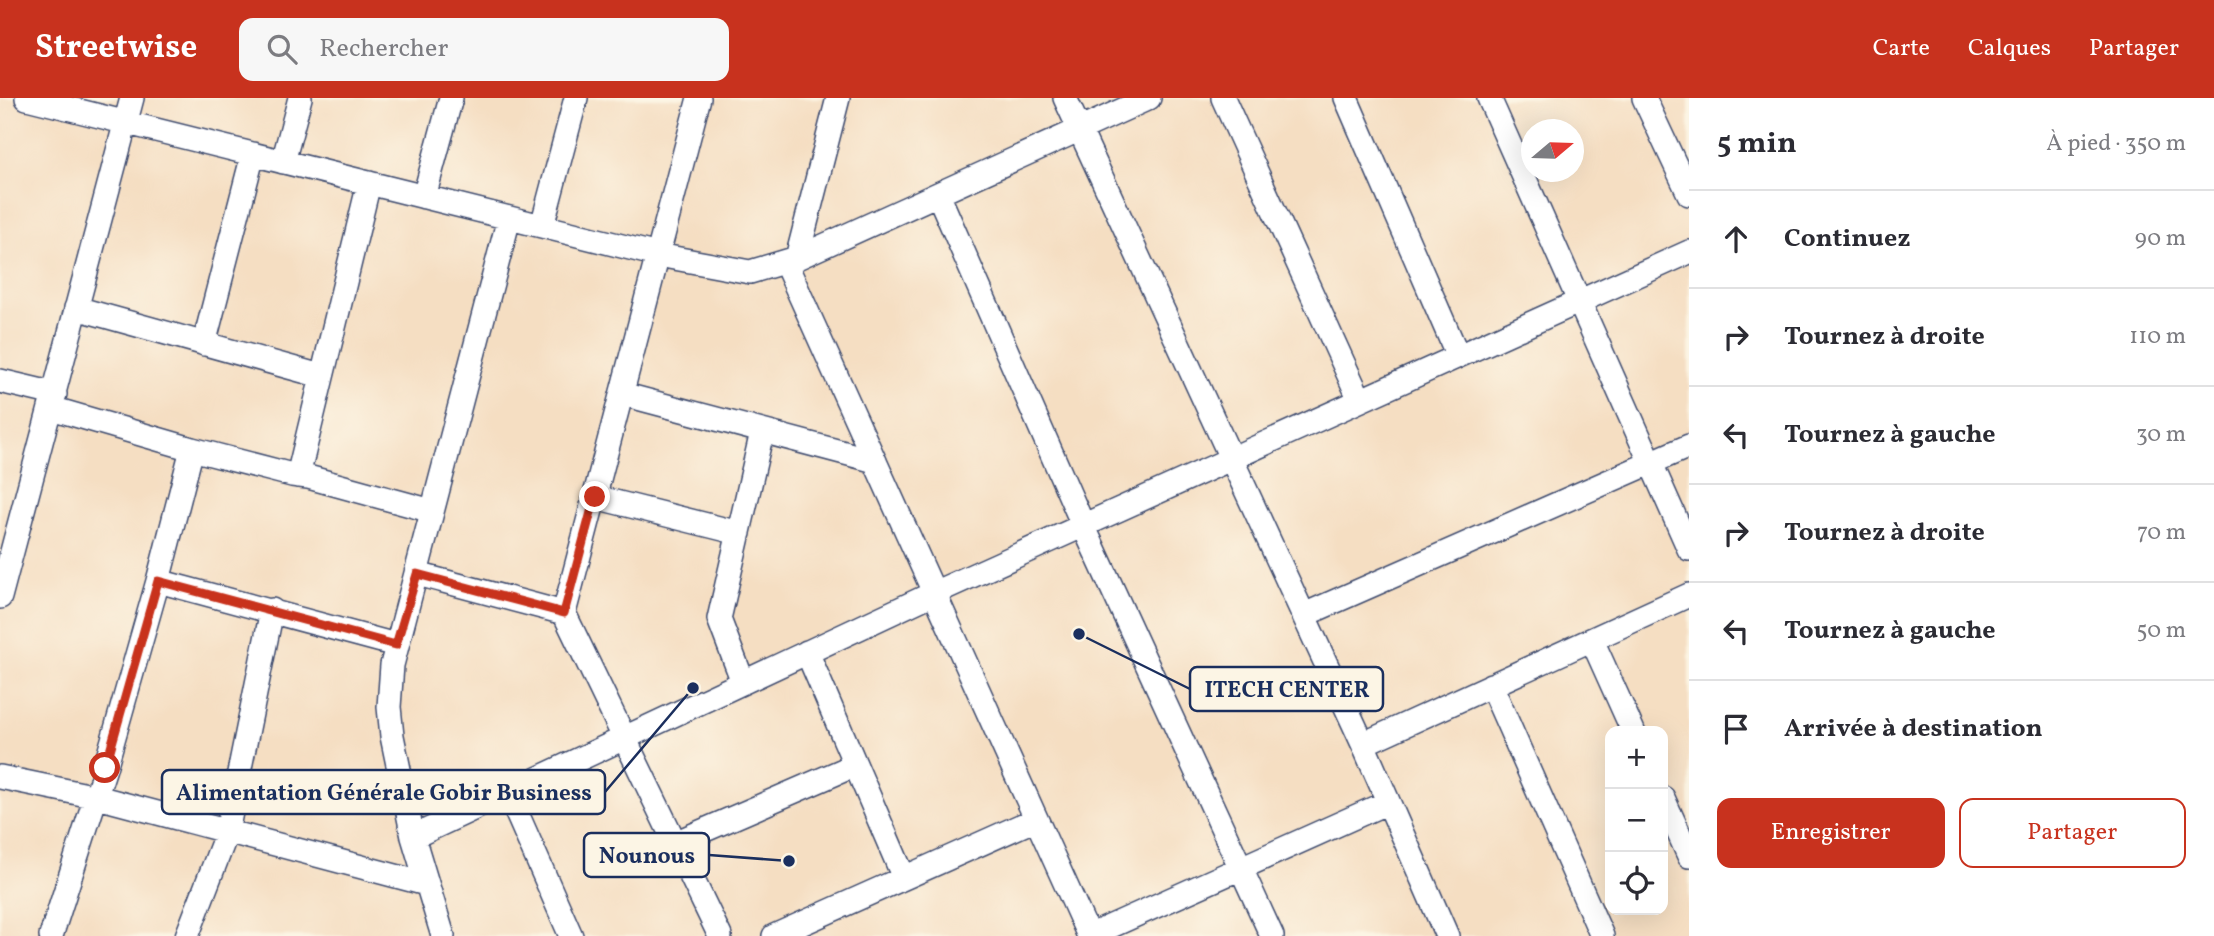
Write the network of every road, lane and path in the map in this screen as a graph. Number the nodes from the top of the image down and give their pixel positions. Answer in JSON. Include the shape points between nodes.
{"nodes":[{"id":1,"x":27,"y":98,"type":"edge"},
{"id":2,"x":132,"y":98,"type":"edge"},
{"id":3,"x":300,"y":98,"type":"edge"},
{"id":4,"x":451,"y":98,"type":"edge"},
{"id":5,"x":576,"y":98,"type":"edge"},
{"id":6,"x":699,"y":98,"type":"edge"},
{"id":7,"x":838,"y":98,"type":"edge"},
{"id":8,"x":1065,"y":98,"type":"edge"},
{"id":9,"x":1149,"y":98,"type":"edge"},
{"id":10,"x":1223,"y":98,"type":"edge"},
{"id":11,"x":1346,"y":98,"type":"edge"},
{"id":12,"x":1489,"y":98,"type":"edge"},
{"id":13,"x":1644,"y":98,"type":"edge"},
{"id":14,"x":125,"y":122,"type":"junction"},
{"id":15,"x":1079,"y":130,"type":"junction"},
{"id":16,"x":253,"y":154,"type":"junction"},
{"id":17,"x":283,"y":162,"type":"junction"},
{"id":18,"x":369,"y":183,"type":"junction"},
{"id":19,"x":938,"y":194,"type":"junction"},
{"id":20,"x":1689,"y":194,"type":"edge"},
{"id":21,"x":424,"y":197,"type":"junction"},
{"id":22,"x":509,"y":218,"type":"junction"},
{"id":23,"x":542,"y":226,"type":"junction"},
{"id":24,"x":1689,"y":252,"type":"edge"},
{"id":25,"x":658,"y":255,"type":"junction"},
{"id":26,"x":791,"y":260,"type":"junction"},
{"id":27,"x":1579,"y":301,"type":"junction"},
{"id":28,"x":76,"y":308,"type":"junction"},
{"id":29,"x":204,"y":344,"type":"junction"},
{"id":30,"x":1458,"y":356,"type":"junction"},
{"id":31,"x":321,"y":376,"type":"junction"},
{"id":32,"x":0,"y":381,"type":"edge"},
{"id":33,"x":622,"y":394,"type":"junction"},
{"id":34,"x":1360,"y":400,"type":"junction"},
{"id":35,"x":53,"y":401,"type":"junction"},
{"id":36,"x":762,"y":432,"type":"junction"},
{"id":37,"x":1689,"y":446,"type":"edge"},
{"id":38,"x":192,"y":449,"type":"junction"},
{"id":39,"x":1231,"y":459,"type":"junction"},
{"id":40,"x":875,"y":461,"type":"junction"},
{"id":41,"x":1651,"y":463,"type":"junction"},
{"id":42,"x":298,"y":476,"type":"junction"},
{"id":43,"x":595,"y":497,"type":"junction"},
{"id":44,"x":432,"y":511,"type":"junction"},
{"id":45,"x":1083,"y":525,"type":"junction"},
{"id":46,"x":739,"y":533,"type":"junction"},
{"id":47,"x":1689,"y":549,"type":"edge"},
{"id":48,"x":417,"y":574,"type":"junction"},
{"id":49,"x":158,"y":581,"type":"junction"},
{"id":50,"x":934,"y":593,"type":"junction"},
{"id":51,"x":1689,"y":595,"type":"edge"},
{"id":52,"x":0,"y":597,"type":"edge"},
{"id":53,"x":272,"y":610,"type":"junction"},
{"id":54,"x":564,"y":613,"type":"junction"},
{"id":55,"x":1304,"y":615,"type":"junction"},
{"id":56,"x":1592,"y":640,"type":"junction"},
{"id":57,"x":396,"y":645,"type":"junction"},
{"id":58,"x":807,"y":652,"type":"junction"},
{"id":59,"x":743,"y":682,"type":"junction"},
{"id":60,"x":1492,"y":685,"type":"junction"},
{"id":61,"x":1631,"y":726,"type":"edge"},
{"id":62,"x":624,"y":738,"type":"junction"},
{"id":63,"x":1363,"y":744,"type":"junction"},
{"id":64,"x":855,"y":765,"type":"junction"},
{"id":65,"x":0,"y":777,"type":"edge"},
{"id":66,"x":508,"y":793,"type":"junction"},
{"id":67,"x":97,"y":797,"type":"junction"},
{"id":68,"x":1388,"y":802,"type":"junction"},
{"id":69,"x":1668,"y":809,"type":"edge"},
{"id":70,"x":1036,"y":819,"type":"junction"},
{"id":71,"x":228,"y":832,"type":"junction"},
{"id":72,"x":414,"y":837,"type":"junction"},
{"id":73,"x":675,"y":843,"type":"junction"},
{"id":74,"x":1689,"y":856,"type":"edge"},
{"id":75,"x":1241,"y":868,"type":"junction"},
{"id":76,"x":904,"y":878,"type":"junction"},
{"id":77,"x":426,"y":884,"type":"junction"},
{"id":78,"x":784,"y":934,"type":"edge"},
{"id":79,"x":51,"y":936,"type":"edge"},
{"id":80,"x":187,"y":936,"type":"edge"},
{"id":81,"x":443,"y":936,"type":"edge"},
{"id":82,"x":571,"y":936,"type":"edge"},
{"id":83,"x":720,"y":936,"type":"edge"},
{"id":84,"x":1089,"y":936,"type":"edge"},
{"id":85,"x":1272,"y":936,"type":"edge"},
{"id":86,"x":1447,"y":936,"type":"edge"},
{"id":87,"x":1602,"y":936,"type":"edge"}],
"edges":[{"from":1,"to":14,"type":"street"},
{"from":2,"to":14,"type":"street"},
{"from":3,"to":17,"type":"street"},
{"from":4,"to":21,"type":"street"},
{"from":5,"to":23,"type":"street"},
{"from":6,"to":25,"type":"street"},
{"from":7,"to":26,"type":"street"},
{"from":8,"to":15,"type":"street"},
{"from":9,"to":15,"type":"street"},
{"from":10,"to":34,"type":"street"},
{"from":11,"to":30,"type":"street"},
{"from":12,"to":27,"type":"street"},
{"from":13,"to":20,"type":"street"},
{"from":14,"to":16,"type":"street"},
{"from":14,"to":28,"type":"street"},
{"from":15,"to":19,"type":"street"},
{"from":15,"to":39,"type":"street"},
{"from":16,"to":17,"type":"street"},
{"from":16,"to":29,"type":"street"},
{"from":17,"to":18,"type":"street"},
{"from":18,"to":21,"type":"street"},
{"from":18,"to":31,"type":"street"},
{"from":19,"to":26,"type":"street"},
{"from":19,"to":45,"type":"street"},
{"from":21,"to":22,"type":"street"},
{"from":22,"to":23,"type":"street"},
{"from":22,"to":44,"type":"street"},
{"from":23,"to":25,"type":"street"},
{"from":24,"to":27,"type":"street"},
{"from":25,"to":26,"type":"street","via":[[750,272]]},
{"from":25,"to":33,"type":"street"},
{"from":26,"to":40,"type":"street"},
{"from":27,"to":30,"type":"street"},
{"from":27,"to":41,"type":"street"},
{"from":28,"to":29,"type":"street"},
{"from":28,"to":35,"type":"street"},
{"from":29,"to":31,"type":"street"},
{"from":30,"to":34,"type":"street"},
{"from":31,"to":42,"type":"street"},
{"from":32,"to":35,"type":"street"},
{"from":33,"to":36,"type":"street"},
{"from":33,"to":43,"type":"street"},
{"from":34,"to":39,"type":"street"},
{"from":35,"to":38,"type":"street"},
{"from":35,"to":52,"type":"street"},
{"from":36,"to":40,"type":"street"},
{"from":36,"to":46,"type":"street"},
{"from":37,"to":41,"type":"street"},
{"from":38,"to":42,"type":"street"},
{"from":38,"to":49,"type":"street"},
{"from":39,"to":45,"type":"street"},
{"from":39,"to":55,"type":"street"},
{"from":40,"to":50,"type":"street"},
{"from":41,"to":47,"type":"street"},
{"from":41,"to":55,"type":"street"},
{"from":42,"to":44,"type":"street"},
{"from":43,"to":46,"type":"street"},
{"from":43,"to":54,"type":"street"},
{"from":44,"to":48,"type":"street"},
{"from":45,"to":50,"type":"street"},
{"from":45,"to":75,"type":"street"},
{"from":46,"to":59,"type":"street","via":[[719,619]]},
{"from":48,"to":54,"type":"street"},
{"from":48,"to":57,"type":"street"},
{"from":49,"to":53,"type":"street"},
{"from":49,"to":67,"type":"street"},
{"from":50,"to":58,"type":"street"},
{"from":50,"to":70,"type":"street"},
{"from":51,"to":56,"type":"street"},
{"from":53,"to":57,"type":"street"},
{"from":53,"to":71,"type":"street"},
{"from":54,"to":62,"type":"street"},
{"from":55,"to":63,"type":"street"},
{"from":56,"to":60,"type":"street"},
{"from":56,"to":61,"type":"street"},
{"from":57,"to":72,"type":"street","via":[[390,719]]},
{"from":58,"to":59,"type":"street"},
{"from":58,"to":64,"type":"street"},
{"from":59,"to":62,"type":"street"},
{"from":60,"to":63,"type":"street"},
{"from":60,"to":87,"type":"street"},
{"from":62,"to":66,"type":"street"},
{"from":62,"to":73,"type":"street"},
{"from":63,"to":68,"type":"street"},
{"from":64,"to":73,"type":"street"},
{"from":64,"to":76,"type":"street"},
{"from":65,"to":67,"type":"street"},
{"from":66,"to":72,"type":"street"},
{"from":66,"to":82,"type":"street"},
{"from":67,"to":71,"type":"street"},
{"from":67,"to":79,"type":"street"},
{"from":68,"to":75,"type":"street"},
{"from":68,"to":86,"type":"street"},
{"from":69,"to":74,"type":"street"},
{"from":70,"to":76,"type":"street"},
{"from":70,"to":84,"type":"street"},
{"from":71,"to":77,"type":"street"},
{"from":71,"to":80,"type":"street"},
{"from":72,"to":77,"type":"street"},
{"from":73,"to":83,"type":"street"},
{"from":75,"to":84,"type":"street"},
{"from":75,"to":85,"type":"street"},
{"from":76,"to":78,"type":"street"},
{"from":77,"to":81,"type":"street"}]}
